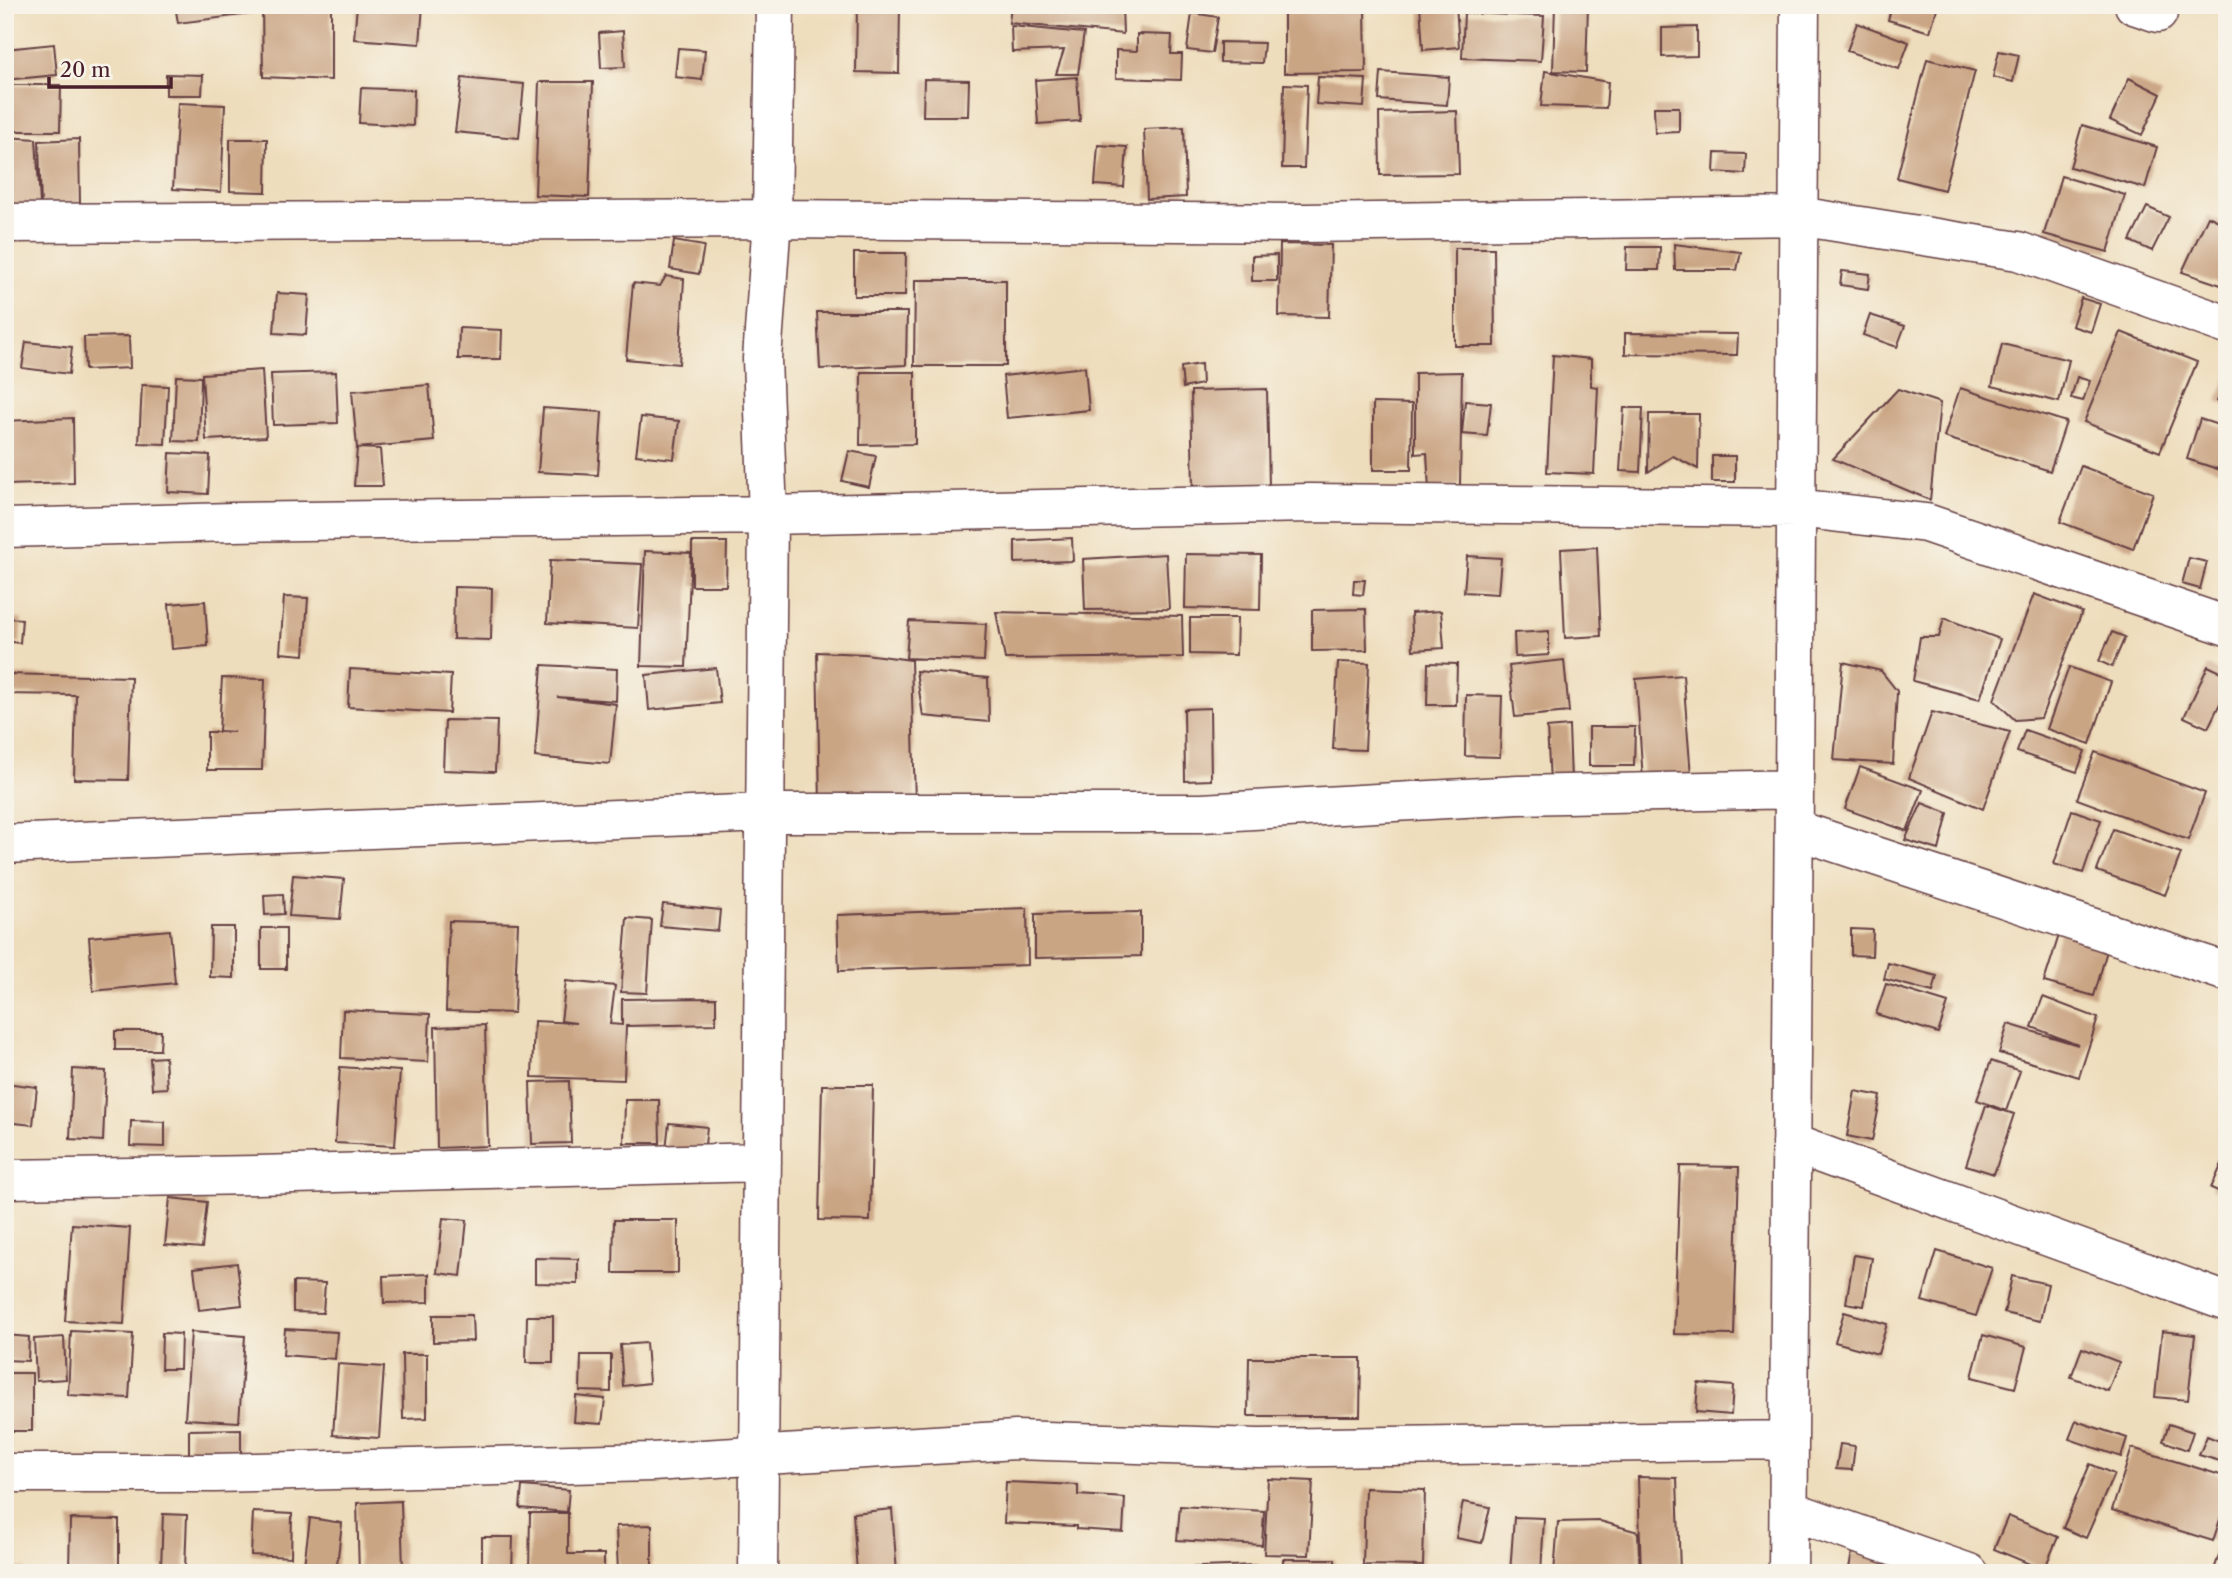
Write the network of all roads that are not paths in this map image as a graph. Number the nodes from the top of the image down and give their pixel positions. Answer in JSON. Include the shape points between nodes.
{"nodes":[{"id":1,"x":775,"y":5,"type":"edge"},
{"id":2,"x":1800,"y":5,"type":"edge"},
{"id":3,"x":1798,"y":216,"type":"junction"},
{"id":4,"x":772,"y":219,"type":"junction"},
{"id":5,"x":5,"y":223,"type":"edge"},
{"id":6,"x":2227,"y":325,"type":"edge"},
{"id":7,"x":1796,"y":508,"type":"junction"},
{"id":8,"x":768,"y":515,"type":"junction"},
{"id":9,"x":5,"y":528,"type":"edge"},
{"id":10,"x":2227,"y":626,"type":"edge"},
{"id":11,"x":1794,"y":789,"type":"junction"},
{"id":12,"x":765,"y":813,"type":"junction"},
{"id":13,"x":1794,"y":829,"type":"junction"},
{"id":14,"x":5,"y":844,"type":"edge"},
{"id":15,"x":2227,"y":972,"type":"edge"},
{"id":16,"x":1791,"y":1143,"type":"junction"},
{"id":17,"x":762,"y":1163,"type":"junction"},
{"id":18,"x":5,"y":1179,"type":"edge"},
{"id":19,"x":2227,"y":1302,"type":"edge"},
{"id":20,"x":1789,"y":1440,"type":"junction"},
{"id":21,"x":761,"y":1456,"type":"junction"},
{"id":22,"x":5,"y":1473,"type":"edge"},
{"id":23,"x":1789,"y":1510,"type":"junction"},
{"id":24,"x":758,"y":1573,"type":"edge"},
{"id":25,"x":1788,"y":1573,"type":"edge"},
{"id":26,"x":1969,"y":1573,"type":"edge"}],
"edges":[{"from":1,"to":4,"type":"street"},
{"from":2,"to":3,"type":"street"},
{"from":3,"to":4,"type":"street","via":[[1304,223]]},
{"from":3,"to":6,"type":"street","via":[[2018,251]]},
{"from":3,"to":7,"type":"street"},
{"from":4,"to":5,"type":"street"},
{"from":4,"to":8,"type":"street","via":[[762,359]]},
{"from":7,"to":8,"type":"street","via":[[1310,503]]},
{"from":7,"to":10,"type":"street","via":[[1926,523]]},
{"from":7,"to":11,"type":"street"},
{"from":8,"to":9,"type":"street"},
{"from":8,"to":12,"type":"street"},
{"from":11,"to":12,"type":"street","via":[[1518,795],[1202,813]]},
{"from":11,"to":13,"type":"street"},
{"from":12,"to":14,"type":"street"},
{"from":12,"to":17,"type":"street"},
{"from":13,"to":15,"type":"street"},
{"from":13,"to":16,"type":"street"},
{"from":16,"to":19,"type":"street"},
{"from":16,"to":20,"type":"street"},
{"from":17,"to":18,"type":"street"},
{"from":17,"to":21,"type":"street"},
{"from":20,"to":21,"type":"street","via":[[1258,1448],[1016,1440]]},
{"from":20,"to":23,"type":"street"},
{"from":21,"to":22,"type":"street","via":[[215,1473]]},
{"from":21,"to":24,"type":"street"},
{"from":23,"to":25,"type":"street"},
{"from":23,"to":26,"type":"street"}]}
